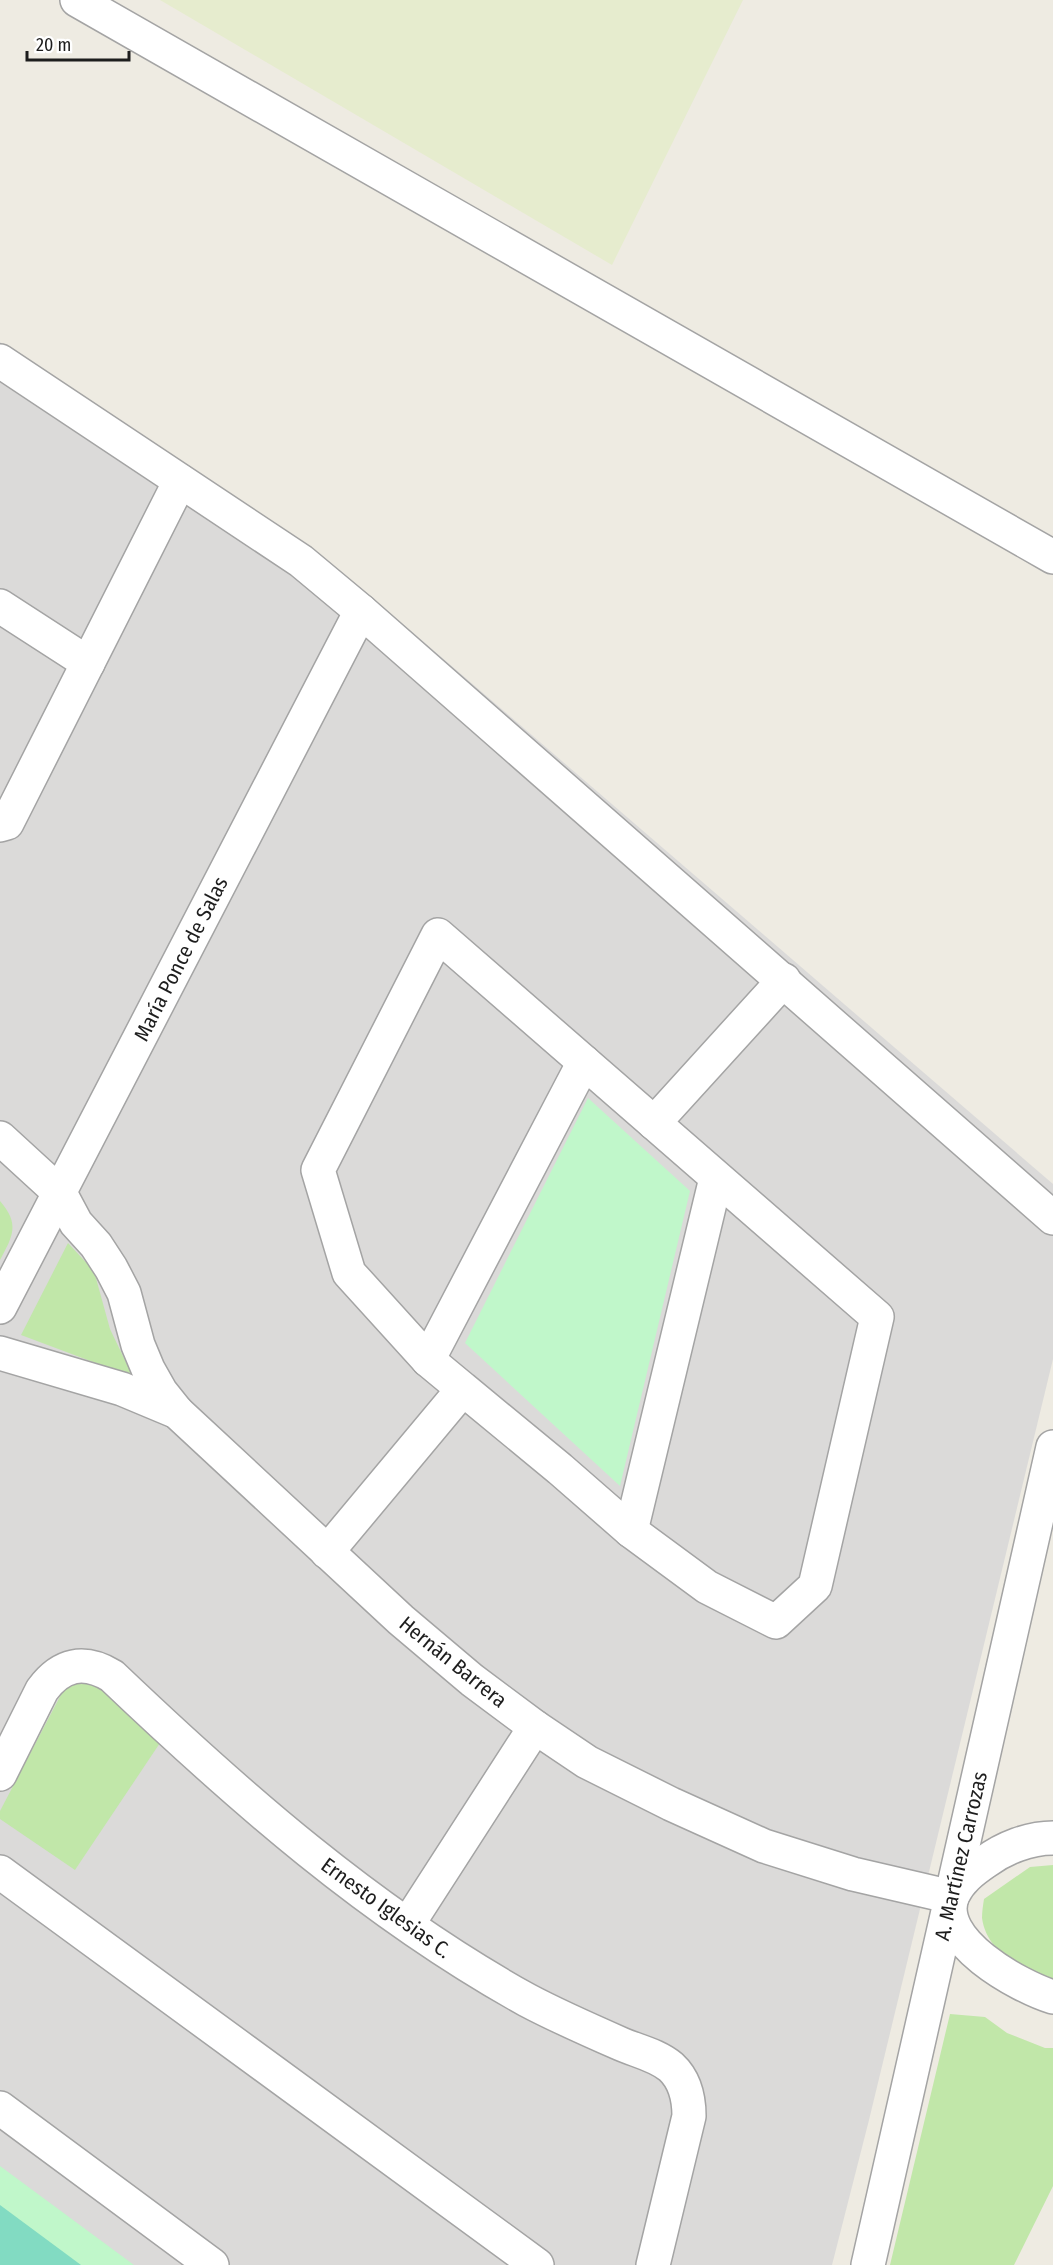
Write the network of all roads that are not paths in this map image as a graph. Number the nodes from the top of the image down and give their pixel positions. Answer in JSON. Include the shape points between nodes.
{"nodes":[{"id":1,"x":77,"y":0,"type":"edge"},
{"id":2,"x":0,"y":361,"type":"edge"},
{"id":3,"x":180,"y":481,"type":"junction"},
{"id":4,"x":1053,"y":557,"type":"edge"},
{"id":5,"x":0,"y":606,"type":"edge"},
{"id":6,"x":361,"y":611,"type":"junction"},
{"id":7,"x":88,"y":663,"type":"junction"},
{"id":8,"x":0,"y":825,"type":"edge"},
{"id":9,"x":784,"y":981,"type":"junction"},
{"id":10,"x":584,"y":1062,"type":"junction"},
{"id":11,"x":654,"y":1123,"type":"junction"},
{"id":12,"x":0,"y":1138,"type":"edge"},
{"id":13,"x":716,"y":1178,"type":"junction"},
{"id":14,"x":60,"y":1193,"type":"junction"},
{"id":15,"x":1053,"y":1218,"type":"edge"},
{"id":16,"x":0,"y":1307,"type":"edge"},
{"id":17,"x":0,"y":1353,"type":"edge"},
{"id":18,"x":428,"y":1360,"type":"junction"},
{"id":19,"x":463,"y":1389,"type":"junction"},
{"id":20,"x":177,"y":1412,"type":"junction"},
{"id":21,"x":1053,"y":1447,"type":"edge"},
{"id":22,"x":631,"y":1531,"type":"junction"},
{"id":23,"x":327,"y":1551,"type":"junction"},
{"id":24,"x":535,"y":1727,"type":"junction"},
{"id":25,"x":0,"y":1774,"type":"edge"},
{"id":26,"x":1053,"y":1838,"type":"edge"},
{"id":27,"x":0,"y":1872,"type":"edge"},
{"id":28,"x":952,"y":1897,"type":"junction"},
{"id":29,"x":408,"y":1924,"type":"junction"},
{"id":30,"x":1053,"y":1997,"type":"edge"},
{"id":31,"x":0,"y":2108,"type":"edge"},
{"id":32,"x":212,"y":2265,"type":"edge"},
{"id":33,"x":537,"y":2265,"type":"edge"},
{"id":34,"x":653,"y":2265,"type":"edge"},
{"id":35,"x":868,"y":2265,"type":"edge"}],
"edges":[{"from":1,"to":4,"type":"street"},
{"from":2,"to":3,"type":"street"},
{"from":3,"to":6,"type":"street","via":[[301,561]]},
{"from":3,"to":7,"type":"street"},
{"from":5,"to":7,"type":"street"},
{"from":6,"to":9,"type":"street"},
{"from":6,"to":14,"type":"street","name":"María Ponce de Salas"},
{"from":7,"to":8,"type":"street","via":[[7,823]]},
{"from":9,"to":11,"type":"street"},
{"from":9,"to":15,"type":"street"},
{"from":10,"to":11,"type":"street"},
{"from":10,"to":18,"type":"street"},
{"from":10,"to":18,"type":"street","via":[[438,935],[318,1170],[349,1273]]},
{"from":11,"to":13,"type":"street"},
{"from":12,"to":14,"type":"street"},
{"from":13,"to":22,"type":"street"},
{"from":13,"to":22,"type":"street","via":[[878,1317],[815,1586],[776,1622],[707,1587]]},
{"from":14,"to":16,"type":"street","name":"María Ponce de Salas"},
{"from":14,"to":20,"type":"street","via":[[76,1223],[111,1268],[124,1293],[148,1369]]},
{"from":17,"to":20,"type":"street","name":"Hernán Barrera","via":[[122,1389]]},
{"from":18,"to":19,"type":"street"},
{"from":19,"to":22,"type":"street"},
{"from":19,"to":23,"type":"street"},
{"from":20,"to":23,"type":"street","name":"Hernán Barrera"},
{"from":21,"to":28,"type":"street","name":"A. Martínez Carrozas"},
{"from":23,"to":24,"type":"street","name":"Hernán Barrera","via":[[472,1680]]},
{"from":24,"to":28,"type":"street","name":"Hernán Barrera","via":[[587,1762],[764,1846],[853,1874]]},
{"from":24,"to":29,"type":"street"},
{"from":25,"to":29,"type":"street","name":"Ernesto Iglesias C.","via":[[50,1679],[74,1666],[100,1669],[260,1812]]},
{"from":26,"to":28,"type":"street","via":[[1019,1844],[990,1858],[967,1875]]},
{"from":27,"to":33,"type":"street"},
{"from":28,"to":30,"type":"street","via":[[951,1917],[958,1935],[973,1951],[1013,1980]]},
{"from":28,"to":35,"type":"street","name":"A. Martínez Carrozas"},
{"from":29,"to":34,"type":"street","name":"Ernesto Iglesias C.","via":[[518,1995],[586,2029],[660,2059],[680,2078],[688,2097],[688,2116]]},
{"from":31,"to":32,"type":"street"}]}
